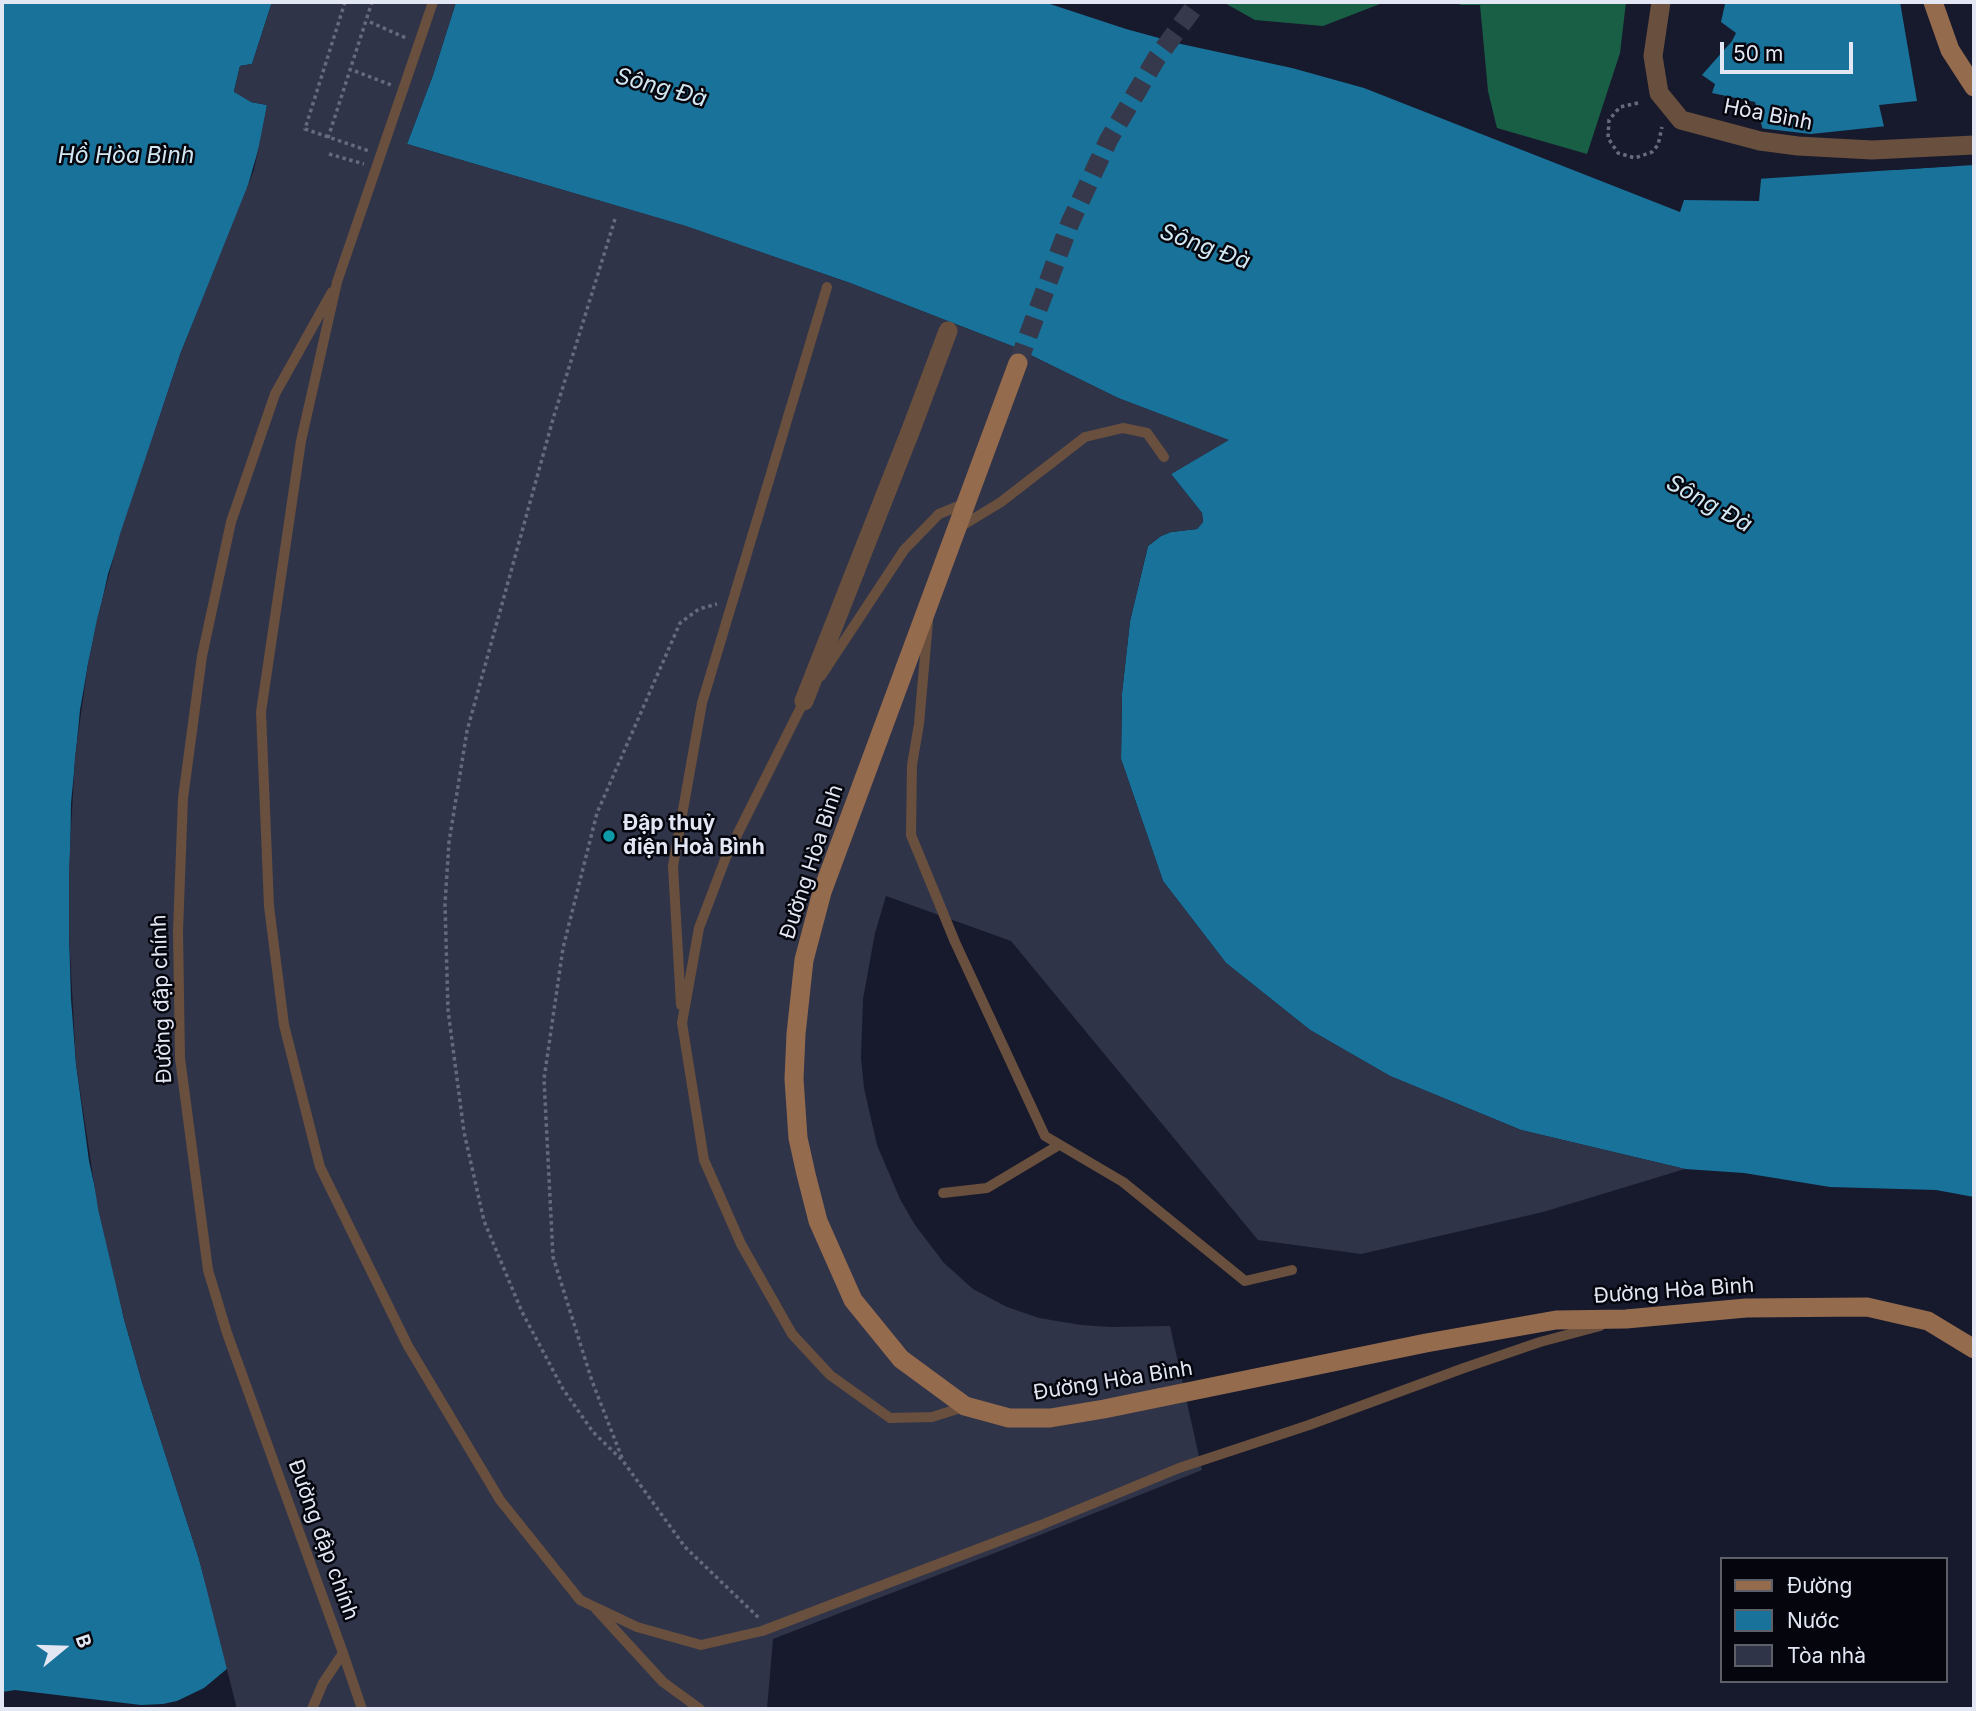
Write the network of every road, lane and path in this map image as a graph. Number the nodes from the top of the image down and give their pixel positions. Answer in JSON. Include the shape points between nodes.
{"nodes":[{"id":1,"x":345,"y":2,"type":"edge"},
{"id":2,"x":372,"y":2,"type":"edge"},
{"id":3,"x":433,"y":2,"type":"edge"},
{"id":4,"x":1661,"y":2,"type":"edge"},
{"id":5,"x":1933,"y":2,"type":"edge"},
{"id":6,"x":370,"y":22,"type":"dead end"},
{"id":7,"x":419,"y":43,"type":"junction"},
{"id":8,"x":355,"y":71,"type":"dead end"},
{"id":9,"x":1974,"y":87,"type":"edge"},
{"id":10,"x":403,"y":89,"type":"junction"},
{"id":11,"x":1638,"y":103,"type":"dead end"},
{"id":12,"x":1662,"y":127,"type":"dead end"},
{"id":13,"x":328,"y":138,"type":"junction"},
{"id":14,"x":1974,"y":145,"type":"edge"},
{"id":15,"x":329,"y":154,"type":"dead end"},
{"id":16,"x":381,"y":155,"type":"junction"},
{"id":17,"x":377,"y":168,"type":"junction"},
{"id":18,"x":615,"y":219,"type":"dead end"},
{"id":19,"x":337,"y":282,"type":"junction"},
{"id":20,"x":827,"y":287,"type":"dead end"},
{"id":21,"x":948,"y":331,"type":"dead end"},
{"id":22,"x":1018,"y":363,"type":"tunnel mouth"},
{"id":23,"x":1164,"y":457,"type":"dead end"},
{"id":24,"x":967,"y":502,"type":"junction"},
{"id":25,"x":956,"y":529,"type":"junction"},
{"id":26,"x":733,"y":600,"type":"junction"},
{"id":27,"x":930,"y":601,"type":"junction"},
{"id":28,"x":804,"y":701,"type":"junction"},
{"id":29,"x":682,"y":1023,"type":"junction"},
{"id":30,"x":1059,"y":1145,"type":"junction"},
{"id":31,"x":943,"y":1193,"type":"dead end"},
{"id":32,"x":1292,"y":1270,"type":"dead end"},
{"id":33,"x":1626,"y":1319,"type":"junction"},
{"id":34,"x":1974,"y":1349,"type":"edge"},
{"id":35,"x":965,"y":1406,"type":"junction"},
{"id":36,"x":624,"y":1461,"type":"junction"},
{"id":37,"x":593,"y":1606,"type":"junction"},
{"id":38,"x":770,"y":1628,"type":"junction"},
{"id":39,"x":343,"y":1653,"type":"junction"},
{"id":40,"x":312,"y":1709,"type":"edge"},
{"id":41,"x":362,"y":1709,"type":"edge"},
{"id":42,"x":700,"y":1709,"type":"edge"}],
"edges":[{"from":1,"to":13,"type":"path","via":[[305,129]]},
{"from":2,"to":13,"type":"path"},
{"from":3,"to":7,"type":"lane"},
{"from":4,"to":14,"type":"street","name":"Hòa Bình","via":[[1653,56],[1659,93],[1681,120],[1798,146],[1872,150]]},
{"from":5,"to":9,"type":"main road","via":[[1950,50]]},
{"from":6,"to":7,"type":"path"},
{"from":7,"to":10,"type":"lane"},
{"from":8,"to":10,"type":"path"},
{"from":10,"to":16,"type":"lane"},
{"from":11,"to":12,"type":"path","via":[[1620,107],[1609,120],[1608,138],[1618,153],[1635,158],[1652,152]]},
{"from":13,"to":16,"type":"path"},
{"from":15,"to":17,"type":"path"},
{"from":16,"to":17,"type":"lane"},
{"from":17,"to":19,"type":"lane"},
{"from":18,"to":36,"type":"path","via":[[553,419],[467,731],[449,842],[445,904],[447,1010],[464,1132],[484,1221],[522,1312],[563,1389],[593,1432]]},
{"from":19,"to":37,"type":"lane","via":[[302,441],[261,712],[269,906],[284,1025],[320,1167],[408,1346],[500,1500],[580,1600]]},
{"from":19,"to":39,"type":"lane","name":"Đường đập chính","via":[[275,394],[231,522],[202,656],[183,798],[178,931],[180,1058],[208,1269]]},
{"from":20,"to":26,"type":"lane"},
{"from":21,"to":28,"type":"street"},
{"from":22,"to":24,"type":"main road","name":"Đường Hòa Bình"},
{"from":23,"to":25,"type":"lane","via":[[1147,433],[1123,428],[1085,437],[1001,502]]},
{"from":24,"to":25,"type":"main road","name":"Đường Hòa Bình"},
{"from":24,"to":28,"type":"lane","via":[[939,514],[904,550]]},
{"from":25,"to":27,"type":"main road","name":"Đường Hòa Bình"},
{"from":26,"to":29,"type":"lane","via":[[702,703],[673,866]]},
{"from":26,"to":36,"type":"path","via":[[699,608],[680,623],[597,813],[562,948],[544,1079],[553,1257],[592,1381]]},
{"from":27,"to":30,"type":"lane","via":[[912,765],[911,835],[1045,1136]]},
{"from":27,"to":35,"type":"main road","name":"Đường Hòa Bình","via":[[822,892],[804,960],[794,1079],[799,1138],[818,1221],[852,1300],[901,1359]]},
{"from":28,"to":29,"type":"lane","via":[[726,858],[699,928]]},
{"from":29,"to":35,"type":"lane","via":[[704,1160],[741,1244],[792,1334],[830,1375],[891,1418],[932,1417]]},
{"from":30,"to":31,"type":"lane","via":[[987,1188]]},
{"from":30,"to":32,"type":"lane","via":[[1124,1182],[1245,1281]]},
{"from":33,"to":34,"type":"main road","name":"Đường Hòa Bình","via":[[1746,1308],[1867,1307],[1928,1321]]},
{"from":33,"to":35,"type":"main road","name":"Đường Hòa Bình","via":[[1556,1320],[1050,1418],[1009,1418]]},
{"from":33,"to":38,"type":"lane","via":[[1540,1342],[1179,1468]]},
{"from":36,"to":38,"type":"path","via":[[685,1547]]},
{"from":37,"to":38,"type":"lane","via":[[637,1627],[701,1645]]},
{"from":37,"to":42,"type":"lane","via":[[663,1682]]},
{"from":39,"to":40,"type":"lane","name":"Đường đập chính"},
{"from":39,"to":41,"type":"lane"}]}
